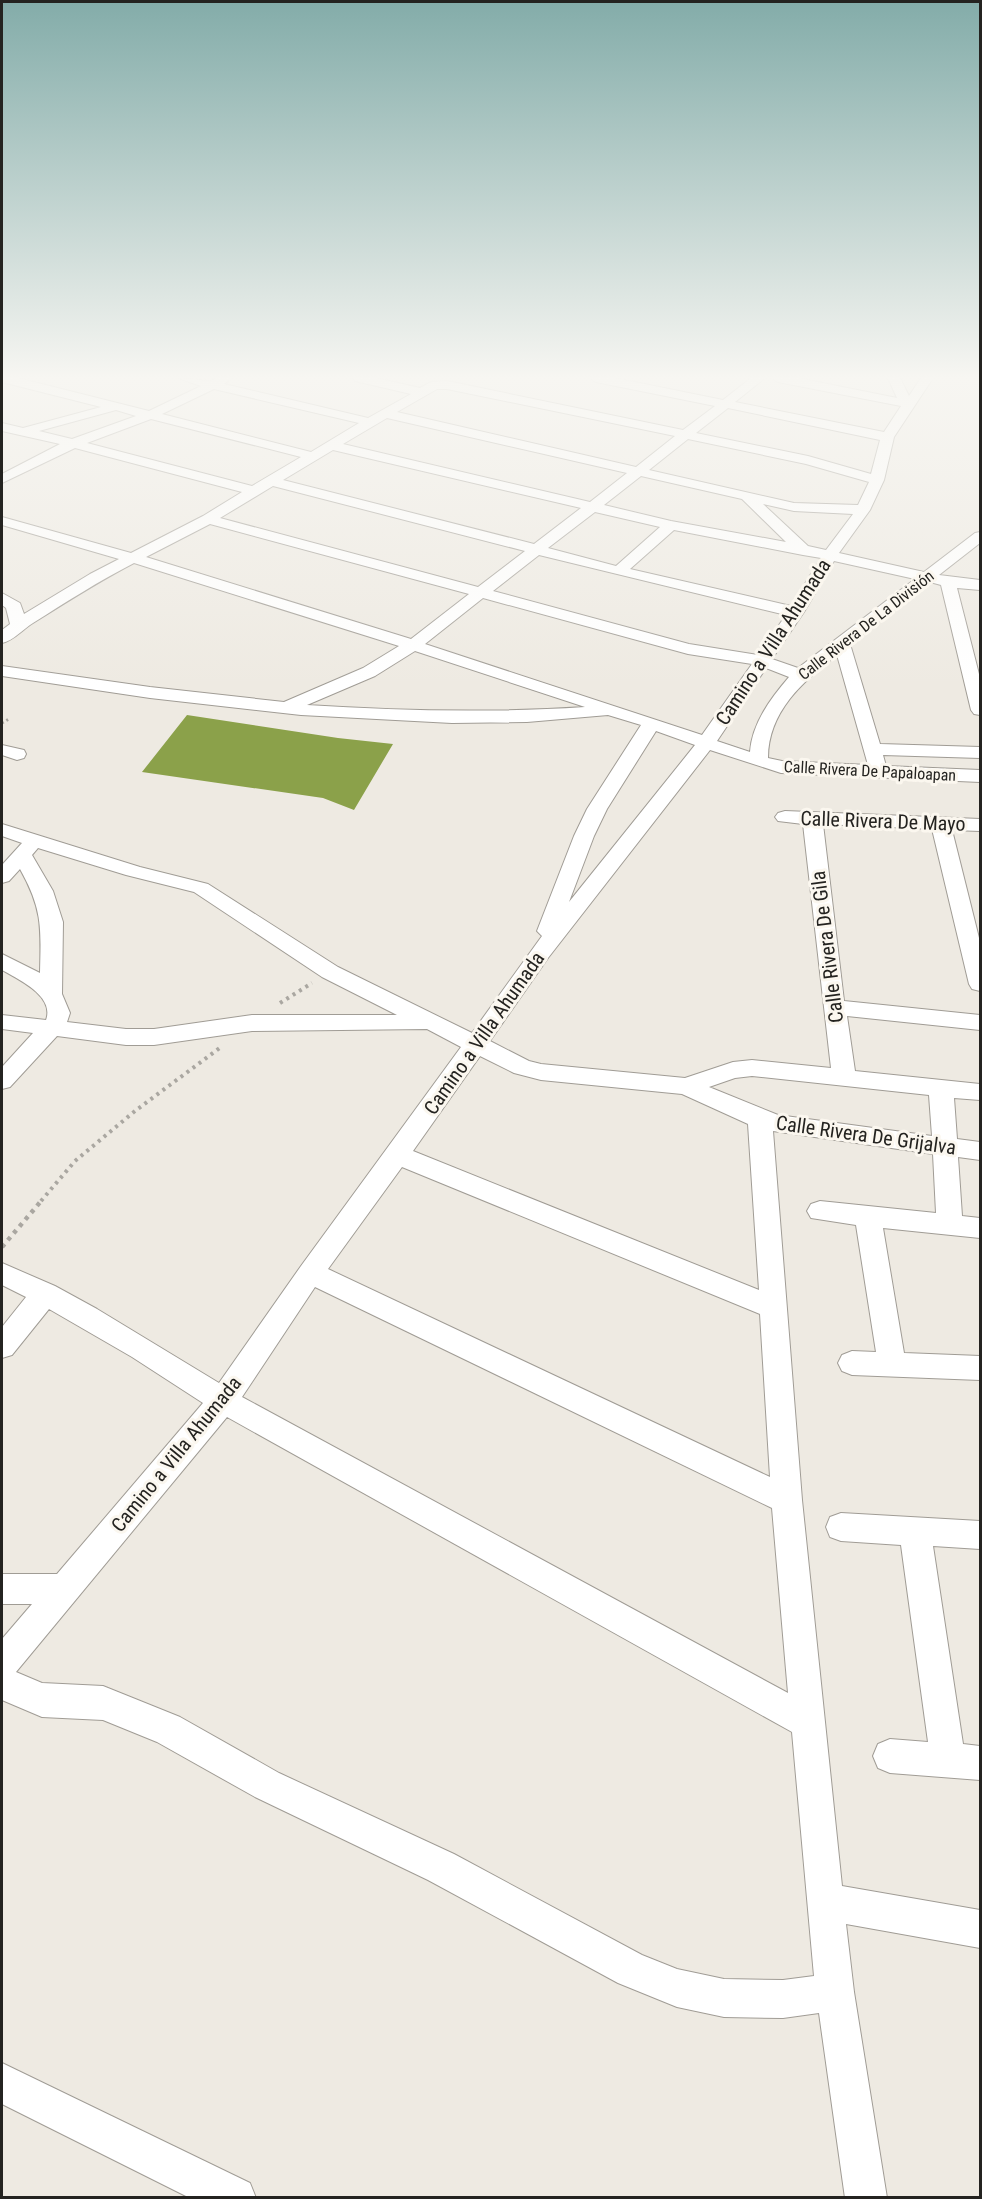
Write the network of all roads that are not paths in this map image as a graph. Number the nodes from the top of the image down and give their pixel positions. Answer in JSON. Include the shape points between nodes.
{"nodes":[{"id":1,"x":877,"y":480,"type":"edge"},
{"id":2,"x":211,"y":481,"type":"edge"},
{"id":3,"x":271,"y":481,"type":"joint"},
{"id":4,"x":480,"y":481,"type":"edge"},
{"id":5,"x":626,"y":481,"type":"edge"},
{"id":6,"x":679,"y":481,"type":"edge"},
{"id":7,"x":253,"y":492,"type":"junction"},
{"id":8,"x":748,"y":497,"type":"junction"},
{"id":9,"x":591,"y":507,"type":"junction"},
{"id":10,"x":863,"y":510,"type":"junction"},
{"id":11,"x":208,"y":519,"type":"junction"},
{"id":12,"x":2,"y":521,"type":"edge"},
{"id":13,"x":670,"y":525,"type":"junction"},
{"id":14,"x":28,"y":529,"type":"junction"},
{"id":15,"x":10,"y":536,"type":"dead end"},
{"id":16,"x":981,"y":536,"type":"edge"},
{"id":17,"x":536,"y":550,"type":"junction"},
{"id":18,"x":803,"y":550,"type":"junction"},
{"id":19,"x":830,"y":555,"type":"junction"},
{"id":20,"x":133,"y":558,"type":"junction"},
{"id":21,"x":619,"y":571,"type":"junction"},
{"id":22,"x":927,"y":577,"type":"junction"},
{"id":23,"x":948,"y":582,"type":"junction"},
{"id":24,"x":981,"y":585,"type":"edge"},
{"id":25,"x":479,"y":592,"type":"junction"},
{"id":26,"x":2,"y":598,"type":"edge"},
{"id":27,"x":796,"y":612,"type":"junction"},
{"id":28,"x":18,"y":625,"type":"junction"},
{"id":29,"x":2,"y":638,"type":"edge"},
{"id":30,"x":842,"y":644,"type":"junction"},
{"id":31,"x":413,"y":645,"type":"junction"},
{"id":32,"x":763,"y":661,"type":"junction"},
{"id":33,"x":2,"y":671,"type":"edge"},
{"id":34,"x":800,"y":675,"type":"junction"},
{"id":35,"x":286,"y":707,"type":"junction"},
{"id":36,"x":612,"y":710,"type":"junction"},
{"id":37,"x":981,"y":710,"type":"edge"},
{"id":38,"x":652,"y":723,"type":"junction"},
{"id":39,"x":706,"y":743,"type":"junction"},
{"id":40,"x":873,"y":749,"type":"junction"},
{"id":41,"x":981,"y":752,"type":"edge"},
{"id":42,"x":759,"y":761,"type":"junction"},
{"id":43,"x":879,"y":773,"type":"junction"},
{"id":44,"x":981,"y":776,"type":"edge"},
{"id":45,"x":786,"y":817,"type":"dead end"},
{"id":46,"x":812,"y":818,"type":"junction"},
{"id":47,"x":941,"y":824,"type":"junction"},
{"id":48,"x":981,"y":825,"type":"edge"},
{"id":49,"x":2,"y":830,"type":"edge"},
{"id":50,"x":29,"y":847,"type":"junction"},
{"id":51,"x":2,"y":877,"type":"edge"},
{"id":52,"x":540,"y":953,"type":"junction"},
{"id":53,"x":2,"y":961,"type":"edge"},
{"id":54,"x":981,"y":984,"type":"edge"},
{"id":55,"x":51,"y":994,"type":"junction"},
{"id":56,"x":834,"y":1007,"type":"junction"},
{"id":57,"x":2,"y":1022,"type":"edge"},
{"id":58,"x":432,"y":1022,"type":"junction"},
{"id":59,"x":981,"y":1022,"type":"edge"},
{"id":60,"x":52,"y":1028,"type":"junction"},
{"id":61,"x":477,"y":1045,"type":"junction"},
{"id":62,"x":844,"y":1076,"type":"junction"},
{"id":63,"x":2,"y":1081,"type":"edge"},
{"id":64,"x":686,"y":1086,"type":"junction"},
{"id":65,"x":941,"y":1088,"type":"junction"},
{"id":66,"x":981,"y":1092,"type":"edge"},
{"id":67,"x":760,"y":1119,"type":"junction"},
{"id":68,"x":943,"y":1146,"type":"junction"},
{"id":69,"x":981,"y":1151,"type":"edge"},
{"id":70,"x":397,"y":1155,"type":"junction"},
{"id":71,"x":820,"y":1211,"type":"dead end"},
{"id":72,"x":868,"y":1216,"type":"junction"},
{"id":73,"x":950,"y":1225,"type":"junction"},
{"id":74,"x":981,"y":1228,"type":"edge"},
{"id":75,"x":2,"y":1273,"type":"edge"},
{"id":76,"x":310,"y":1273,"type":"junction"},
{"id":77,"x":45,"y":1294,"type":"junction"},
{"id":78,"x":772,"y":1307,"type":"junction"},
{"id":79,"x":2,"y":1347,"type":"edge"},
{"id":80,"x":852,"y":1364,"type":"dead end"},
{"id":81,"x":892,"y":1364,"type":"junction"},
{"id":82,"x":981,"y":1368,"type":"edge"},
{"id":83,"x":223,"y":1401,"type":"junction"},
{"id":84,"x":787,"y":1500,"type":"junction"},
{"id":85,"x":841,"y":1527,"type":"dead end"},
{"id":86,"x":915,"y":1531,"type":"junction"},
{"id":87,"x":981,"y":1535,"type":"edge"},
{"id":88,"x":2,"y":1589,"type":"edge"},
{"id":89,"x":63,"y":1589,"type":"junction"},
{"id":90,"x":2,"y":1664,"type":"edge"},
{"id":91,"x":2,"y":1683,"type":"edge"},
{"id":92,"x":808,"y":1722,"type":"junction"},
{"id":93,"x":891,"y":1756,"type":"dead end"},
{"id":94,"x":964,"y":1762,"type":"edge"},
{"id":95,"x":825,"y":1902,"type":"junction"},
{"id":96,"x":981,"y":1929,"type":"edge"},
{"id":97,"x":835,"y":1992,"type":"junction"},
{"id":98,"x":2,"y":2083,"type":"edge"},
{"id":99,"x":235,"y":2198,"type":"edge"},
{"id":100,"x":866,"y":2198,"type":"edge"}],
"edges":[{"from":1,"to":10,"type":"street","name":"Camino a Villa Ahumada"},
{"from":2,"to":7,"type":"street"},
{"from":3,"to":7,"type":"street"},
{"from":3,"to":17,"type":"street"},
{"from":4,"to":9,"type":"street"},
{"from":5,"to":9,"type":"street"},
{"from":6,"to":8,"type":"street"},
{"from":7,"to":11,"type":"street"},
{"from":8,"to":10,"type":"street","via":[[802,508]]},
{"from":8,"to":18,"type":"street"},
{"from":9,"to":13,"type":"street"},
{"from":9,"to":17,"type":"street"},
{"from":10,"to":19,"type":"street","name":"Camino a Villa Ahumada"},
{"from":11,"to":20,"type":"street"},
{"from":11,"to":25,"type":"street"},
{"from":12,"to":14,"type":"street","name":"Calle Rivera De Papaloapan"},
{"from":13,"to":18,"type":"street"},
{"from":13,"to":21,"type":"street"},
{"from":14,"to":15,"type":"street"},
{"from":14,"to":20,"type":"street","name":"Calle Rivera De Papaloapan"},
{"from":16,"to":22,"type":"street","name":"Calle Rivera De La División"},
{"from":17,"to":21,"type":"street"},
{"from":17,"to":25,"type":"street"},
{"from":18,"to":19,"type":"street"},
{"from":19,"to":22,"type":"street"},
{"from":19,"to":27,"type":"street","name":"Camino a Villa Ahumada"},
{"from":20,"to":28,"type":"street"},
{"from":20,"to":31,"type":"street","name":"Calle Rivera De Papaloapan"},
{"from":21,"to":27,"type":"street"},
{"from":22,"to":23,"type":"street"},
{"from":22,"to":30,"type":"street","name":"Calle Rivera De La División"},
{"from":23,"to":24,"type":"street"},
{"from":23,"to":37,"type":"street"},
{"from":25,"to":31,"type":"street"},
{"from":25,"to":32,"type":"street","via":[[688,649]]},
{"from":26,"to":28,"type":"street","via":[[14,606]]},
{"from":27,"to":32,"type":"street","name":"Camino a Villa Ahumada"},
{"from":28,"to":29,"type":"street"},
{"from":30,"to":34,"type":"street","name":"Calle Rivera De La División"},
{"from":30,"to":40,"type":"street"},
{"from":31,"to":35,"type":"street","via":[[369,672]]},
{"from":31,"to":36,"type":"street","name":"Calle Rivera De Papaloapan"},
{"from":32,"to":34,"type":"street"},
{"from":32,"to":39,"type":"street","name":"Camino a Villa Ahumada"},
{"from":33,"to":35,"type":"street","via":[[156,694]]},
{"from":34,"to":42,"type":"street","name":"Calle Rivera De La División","via":[[784,693],[762,732]]},
{"from":35,"to":36,"type":"street","via":[[492,719]]},
{"from":36,"to":38,"type":"street","name":"Calle Rivera De Papaloapan"},
{"from":38,"to":39,"type":"street","name":"Calle Rivera De Papaloapan"},
{"from":38,"to":52,"type":"street","via":[[597,809]]},
{"from":39,"to":42,"type":"street","name":"Calle Rivera De Papaloapan"},
{"from":39,"to":52,"type":"street","name":"Camino a Villa Ahumada"},
{"from":40,"to":41,"type":"street"},
{"from":40,"to":43,"type":"street"},
{"from":42,"to":43,"type":"street","name":"Calle Rivera De Papaloapan","via":[[814,771]]},
{"from":43,"to":44,"type":"street","name":"Calle Rivera De Papaloapan"},
{"from":45,"to":46,"type":"street","name":"Calle Rivera De Mayo"},
{"from":46,"to":47,"type":"street","name":"Calle Rivera De Mayo"},
{"from":46,"to":56,"type":"street","name":"Calle Rivera De Gila"},
{"from":47,"to":48,"type":"street","name":"Calle Rivera De Mayo"},
{"from":47,"to":54,"type":"street"},
{"from":49,"to":50,"type":"street"},
{"from":50,"to":51,"type":"street"},
{"from":50,"to":55,"type":"street","via":[[52,922]]},
{"from":50,"to":58,"type":"street","via":[[201,888],[330,972]]},
{"from":52,"to":61,"type":"street","name":"Camino a Villa Ahumada"},
{"from":53,"to":55,"type":"street","via":[[29,975]]},
{"from":55,"to":60,"type":"street","via":[[59,1011]]},
{"from":56,"to":59,"type":"street"},
{"from":56,"to":62,"type":"street","name":"Calle Rivera De Gila"},
{"from":57,"to":60,"type":"street"},
{"from":58,"to":60,"type":"street","via":[[252,1023],[154,1037]]},
{"from":58,"to":61,"type":"street"},
{"from":60,"to":63,"type":"street"},
{"from":61,"to":64,"type":"street","via":[[541,1072]]},
{"from":61,"to":70,"type":"street","name":"Camino a Villa Ahumada"},
{"from":62,"to":64,"type":"street","via":[[752,1068],[733,1070]]},
{"from":62,"to":65,"type":"street"},
{"from":64,"to":67,"type":"street","name":"Calle Rivera De Grijalva"},
{"from":65,"to":66,"type":"street"},
{"from":65,"to":68,"type":"street"},
{"from":67,"to":68,"type":"street","name":"Calle Rivera De Grijalva","via":[[778,1125]]},
{"from":67,"to":78,"type":"street"},
{"from":68,"to":69,"type":"street","name":"Calle Rivera De Grijalva"},
{"from":68,"to":73,"type":"street"},
{"from":70,"to":76,"type":"street","name":"Camino a Villa Ahumada"},
{"from":70,"to":78,"type":"street"},
{"from":71,"to":72,"type":"street"},
{"from":72,"to":73,"type":"street"},
{"from":72,"to":81,"type":"street"},
{"from":73,"to":74,"type":"street"},
{"from":75,"to":77,"type":"street"},
{"from":76,"to":83,"type":"street","name":"Camino a Villa Ahumada"},
{"from":76,"to":84,"type":"street"},
{"from":77,"to":79,"type":"street"},
{"from":77,"to":83,"type":"street","via":[[168,1363]]},
{"from":78,"to":84,"type":"street"},
{"from":80,"to":81,"type":"street"},
{"from":81,"to":82,"type":"street"},
{"from":83,"to":89,"type":"street","name":"Camino a Villa Ahumada"},
{"from":83,"to":92,"type":"street"},
{"from":84,"to":92,"type":"street"},
{"from":85,"to":86,"type":"street"},
{"from":86,"to":87,"type":"street"},
{"from":86,"to":94,"type":"street"},
{"from":88,"to":89,"type":"street"},
{"from":89,"to":90,"type":"street","name":"Camino a Villa Ahumada"},
{"from":91,"to":97,"type":"street","via":[[42,1700],[103,1703],[168,1729],[267,1785],[441,1867],[631,1970],[677,1988],[735,1998],[783,1999]]},
{"from":92,"to":95,"type":"street"},
{"from":93,"to":94,"type":"street"},
{"from":95,"to":96,"type":"street"},
{"from":95,"to":97,"type":"street"},
{"from":97,"to":100,"type":"street"},
{"from":98,"to":99,"type":"street"}]}
